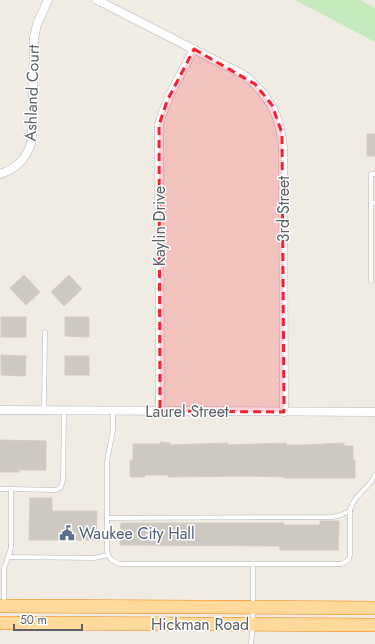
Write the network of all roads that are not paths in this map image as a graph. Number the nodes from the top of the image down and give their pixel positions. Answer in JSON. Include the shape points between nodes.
{"nodes":[{"id":1,"x":48,"y":0,"type":"edge"},
{"id":2,"x":97,"y":0,"type":"edge"},
{"id":3,"x":194,"y":49,"type":"junction"},
{"id":4,"x":0,"y":174,"type":"edge"},
{"id":5,"x":375,"y":174,"type":"edge"},
{"id":6,"x":373,"y":203,"type":"edge"},
{"id":7,"x":371,"y":280,"type":"dead end"},
{"id":8,"x":45,"y":332,"type":"dead end"},
{"id":9,"x":0,"y":410,"type":"edge"},
{"id":10,"x":44,"y":410,"type":"junction"},
{"id":11,"x":64,"y":411,"type":"junction"},
{"id":12,"x":113,"y":411,"type":"junction"},
{"id":13,"x":160,"y":411,"type":"junction"},
{"id":14,"x":284,"y":412,"type":"junction"},
{"id":15,"x":375,"y":412,"type":"edge"},
{"id":16,"x":375,"y":475,"type":"edge"},
{"id":17,"x":0,"y":489,"type":"edge"},
{"id":18,"x":11,"y":489,"type":"junction"},
{"id":19,"x":350,"y":511,"type":"junction"},
{"id":20,"x":107,"y":518,"type":"junction"},
{"id":21,"x":108,"y":555,"type":"junction"},
{"id":22,"x":8,"y":557,"type":"junction"},
{"id":23,"x":252,"y":565,"type":"junction"},
{"id":24,"x":2,"y":606,"type":"edge"},
{"id":25,"x":252,"y":607,"type":"junction"},
{"id":26,"x":375,"y":608,"type":"edge"},
{"id":27,"x":0,"y":623,"type":"edge"},
{"id":28,"x":253,"y":624,"type":"junction"},
{"id":29,"x":375,"y":625,"type":"edge"},
{"id":30,"x":251,"y":644,"type":"edge"}],
"edges":[{"from":1,"to":4,"type":"street","name":"Ashland Court","via":[[37,24],[34,38],[31,145],[17,166]]},
{"from":2,"to":3,"type":"street","name":"3rd Street"},
{"from":3,"to":13,"type":"street","name":"Kaylin Drive","via":[[167,101],[159,125]]},
{"from":3,"to":14,"type":"street","name":"3rd Street","via":[[244,75],[255,84],[272,105],[282,132]]},
{"from":5,"to":6,"type":"lane","via":[[371,174]]},
{"from":6,"to":7,"type":"lane"},
{"from":8,"to":10,"type":"lane"},
{"from":9,"to":10,"type":"street","name":"Laurel Street"},
{"from":10,"to":11,"type":"street","name":"Laurel Street"},
{"from":11,"to":12,"type":"street","name":"Laurel Street"},
{"from":11,"to":18,"type":"lane","via":[[61,486],[56,490]]},
{"from":12,"to":13,"type":"street","name":"Laurel Street"},
{"from":12,"to":20,"type":"lane","via":[[113,430],[107,461]]},
{"from":13,"to":14,"type":"street","name":"Laurel Street"},
{"from":14,"to":15,"type":"street","name":"Laurel Street"},
{"from":16,"to":19,"type":"lane","via":[[355,499]]},
{"from":17,"to":18,"type":"lane"},
{"from":18,"to":22,"type":"lane","via":[[11,548]]},
{"from":19,"to":20,"type":"lane","via":[[331,517]]},
{"from":19,"to":23,"type":"lane","via":[[350,555],[346,562],[337,565]]},
{"from":20,"to":21,"type":"lane"},
{"from":21,"to":22,"type":"lane","via":[[94,558]]},
{"from":21,"to":23,"type":"lane","via":[[114,563],[120,564]]},
{"from":22,"to":24,"type":"lane","via":[[4,569]]},
{"from":23,"to":25,"type":"lane"},
{"from":24,"to":25,"type":"highway","name":"Hickman Road"},
{"from":25,"to":26,"type":"highway","name":"Hickman Road"},
{"from":25,"to":28,"type":"lane"},
{"from":27,"to":28,"type":"highway","name":"Hickman Road"},
{"from":28,"to":29,"type":"highway","name":"Hickman Road"},
{"from":28,"to":30,"type":"lane"}]}
